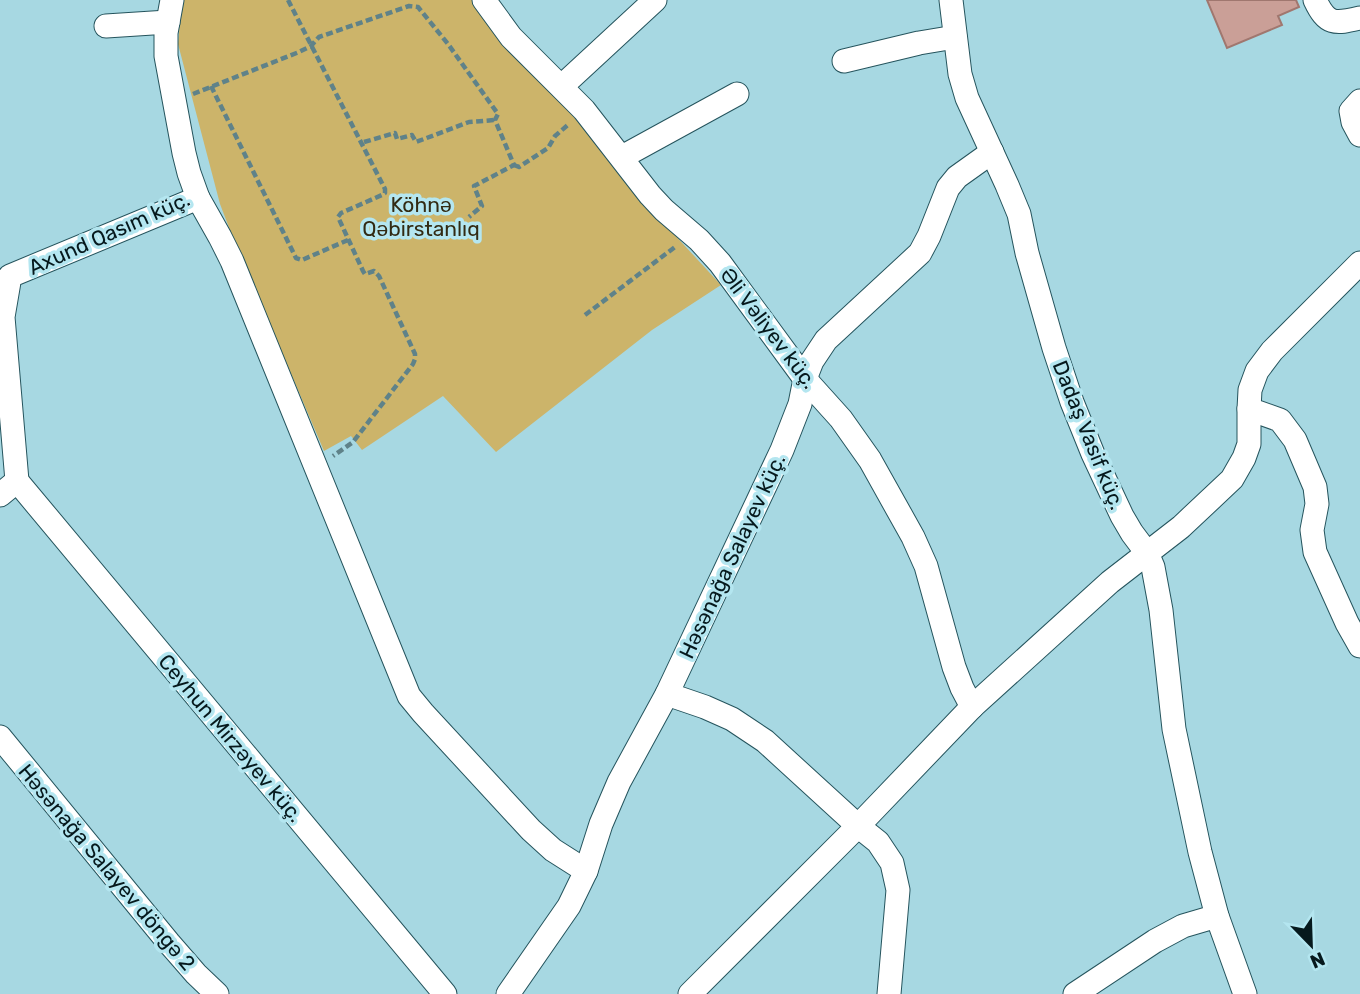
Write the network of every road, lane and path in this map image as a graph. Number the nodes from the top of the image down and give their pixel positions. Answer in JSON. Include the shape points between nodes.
{"nodes":[{"id":1,"x":288,"y":0,"type":"edge"},
{"id":2,"x":484,"y":0,"type":"edge"},
{"id":3,"x":655,"y":0,"type":"edge"},
{"id":4,"x":951,"y":0,"type":"edge"},
{"id":5,"x":1315,"y":0,"type":"edge"},
{"id":6,"x":170,"y":11,"type":"edge"},
{"id":7,"x":1360,"y":18,"type":"edge"},
{"id":8,"x":106,"y":26,"type":"dead end"},
{"id":9,"x":955,"y":37,"type":"junction"},
{"id":10,"x":311,"y":46,"type":"junction"},
{"id":11,"x":845,"y":61,"type":"dead end"},
{"id":12,"x":211,"y":86,"type":"junction"},
{"id":13,"x":562,"y":86,"type":"junction"},
{"id":14,"x":737,"y":94,"type":"dead end"},
{"id":15,"x":175,"y":101,"type":"junction"},
{"id":16,"x":1360,"y":101,"type":"edge"},
{"id":17,"x":584,"y":110,"type":"junction"},
{"id":18,"x":495,"y":120,"type":"junction"},
{"id":19,"x":1360,"y":135,"type":"edge"},
{"id":20,"x":364,"y":142,"type":"dead end"},
{"id":21,"x":992,"y":152,"type":"junction"},
{"id":22,"x":622,"y":157,"type":"junction"},
{"id":23,"x":514,"y":164,"type":"junction"},
{"id":24,"x":198,"y":198,"type":"junction"},
{"id":25,"x":469,"y":216,"type":"dead end"},
{"id":26,"x":693,"y":234,"type":"junction"},
{"id":27,"x":348,"y":240,"type":"junction"},
{"id":28,"x":1360,"y":263,"type":"edge"},
{"id":29,"x":5,"y":278,"type":"edge"},
{"id":30,"x":585,"y":315,"type":"dead end"},
{"id":31,"x":805,"y":379,"type":"junction"},
{"id":32,"x":1249,"y":409,"type":"junction"},
{"id":33,"x":315,"y":465,"type":"junction"},
{"id":34,"x":9,"y":488,"type":"edge"},
{"id":35,"x":1147,"y":553,"type":"junction"},
{"id":36,"x":1360,"y":646,"type":"edge"},
{"id":37,"x":667,"y":695,"type":"junction"},
{"id":38,"x":972,"y":707,"type":"junction"},
{"id":39,"x":0,"y":737,"type":"edge"},
{"id":40,"x":858,"y":826,"type":"junction"},
{"id":41,"x":586,"y":871,"type":"junction"},
{"id":42,"x":1217,"y":916,"type":"junction"},
{"id":43,"x":217,"y":994,"type":"edge"},
{"id":44,"x":446,"y":994,"type":"edge"},
{"id":45,"x":508,"y":994,"type":"edge"},
{"id":46,"x":690,"y":994,"type":"edge"},
{"id":47,"x":889,"y":994,"type":"edge"},
{"id":48,"x":1075,"y":994,"type":"edge"},
{"id":49,"x":1245,"y":994,"type":"edge"}],
"edges":[{"from":1,"to":10,"type":"path"},
{"from":2,"to":13,"type":"street","name":"Əli Vəliyev küç.","via":[[511,37]]},
{"from":3,"to":13,"type":"street"},
{"from":4,"to":9,"type":"street","name":"Dadaş Vasif küç."},
{"from":5,"to":7,"type":"street","via":[[1329,20],[1338,23]]},
{"from":6,"to":8,"type":"street"},
{"from":6,"to":15,"type":"street","name":"Axund Qasım küç.","via":[[166,56]]},
{"from":9,"to":11,"type":"street"},
{"from":9,"to":21,"type":"street","name":"Dadaş Vasif küç.","via":[[963,86]]},
{"from":10,"to":12,"type":"path"},
{"from":10,"to":18,"type":"path","via":[[318,37],[409,6],[418,7],[498,114]]},
{"from":10,"to":27,"type":"path","via":[[385,189],[382,195],[338,217]]},
{"from":12,"to":15,"type":"path"},
{"from":12,"to":27,"type":"path","via":[[296,258],[302,260]]},
{"from":13,"to":17,"type":"street","name":"Əli Vəliyev küç."},
{"from":14,"to":22,"type":"street"},
{"from":15,"to":24,"type":"street","name":"Axund Qasım küç."},
{"from":16,"to":19,"type":"street","via":[[1351,111]]},
{"from":17,"to":22,"type":"street","name":"Əli Vəliyev küç."},
{"from":17,"to":23,"type":"path","via":[[548,148],[519,167]]},
{"from":18,"to":20,"type":"path","via":[[469,122],[416,142],[412,135],[397,139],[395,133]]},
{"from":18,"to":23,"type":"path"},
{"from":21,"to":31,"type":"street","name":"Həsənağa Salayev küç.","via":[[957,177],[920,253],[826,340]]},
{"from":21,"to":35,"type":"street","name":"Dadaş Vasif küç.","via":[[1018,215],[1076,412],[1122,516]]},
{"from":22,"to":26,"type":"street","name":"Əli Vəliyev küç.","via":[[650,195]]},
{"from":23,"to":25,"type":"path","via":[[474,186],[482,206]]},
{"from":24,"to":29,"type":"street","name":"Axund Qasım küç."},
{"from":24,"to":33,"type":"street","via":[[232,261]]},
{"from":26,"to":30,"type":"path"},
{"from":26,"to":31,"type":"street","name":"Əli Vəliyev küç."},
{"from":27,"to":33,"type":"path","via":[[365,274],[374,271],[379,276],[415,359],[353,442]]},
{"from":28,"to":32,"type":"street","via":[[1272,351],[1257,371]]},
{"from":29,"to":34,"type":"street","name":"Axund Qasım küç."},
{"from":31,"to":37,"type":"street","name":"Həsənağa Salayev küç.","via":[[782,450]]},
{"from":31,"to":38,"type":"street","name":"Əli Vəliyev küç.","via":[[870,460],[914,537],[954,667]]},
{"from":32,"to":35,"type":"street","via":[[1249,444],[1232,479]]},
{"from":32,"to":36,"type":"street","via":[[1280,420],[1295,440],[1315,487],[1315,552]]},
{"from":33,"to":41,"type":"street","via":[[409,696],[531,830]]},
{"from":34,"to":44,"type":"street","name":"Ceyhun Mirzəyev küç."},
{"from":35,"to":38,"type":"street"},
{"from":35,"to":42,"type":"street","name":"Dadaş Vasif küç.","via":[[1159,601],[1174,729]]},
{"from":37,"to":40,"type":"street","via":[[732,719],[765,741]]},
{"from":37,"to":41,"type":"street","name":"Həsənağa Salayev küç.","via":[[619,782]]},
{"from":38,"to":40,"type":"street"},
{"from":39,"to":43,"type":"street","name":"Həsənağa Salayev döngə 2","via":[[169,943]]},
{"from":40,"to":46,"type":"street"},
{"from":40,"to":47,"type":"street","via":[[878,842],[892,863],[898,890]]},
{"from":41,"to":45,"type":"street","name":"Həsənağa Salayev küç.","via":[[569,906]]},
{"from":42,"to":48,"type":"street","via":[[1155,941]]},
{"from":42,"to":49,"type":"street","name":"Dadaş Vasif küç."}]}
